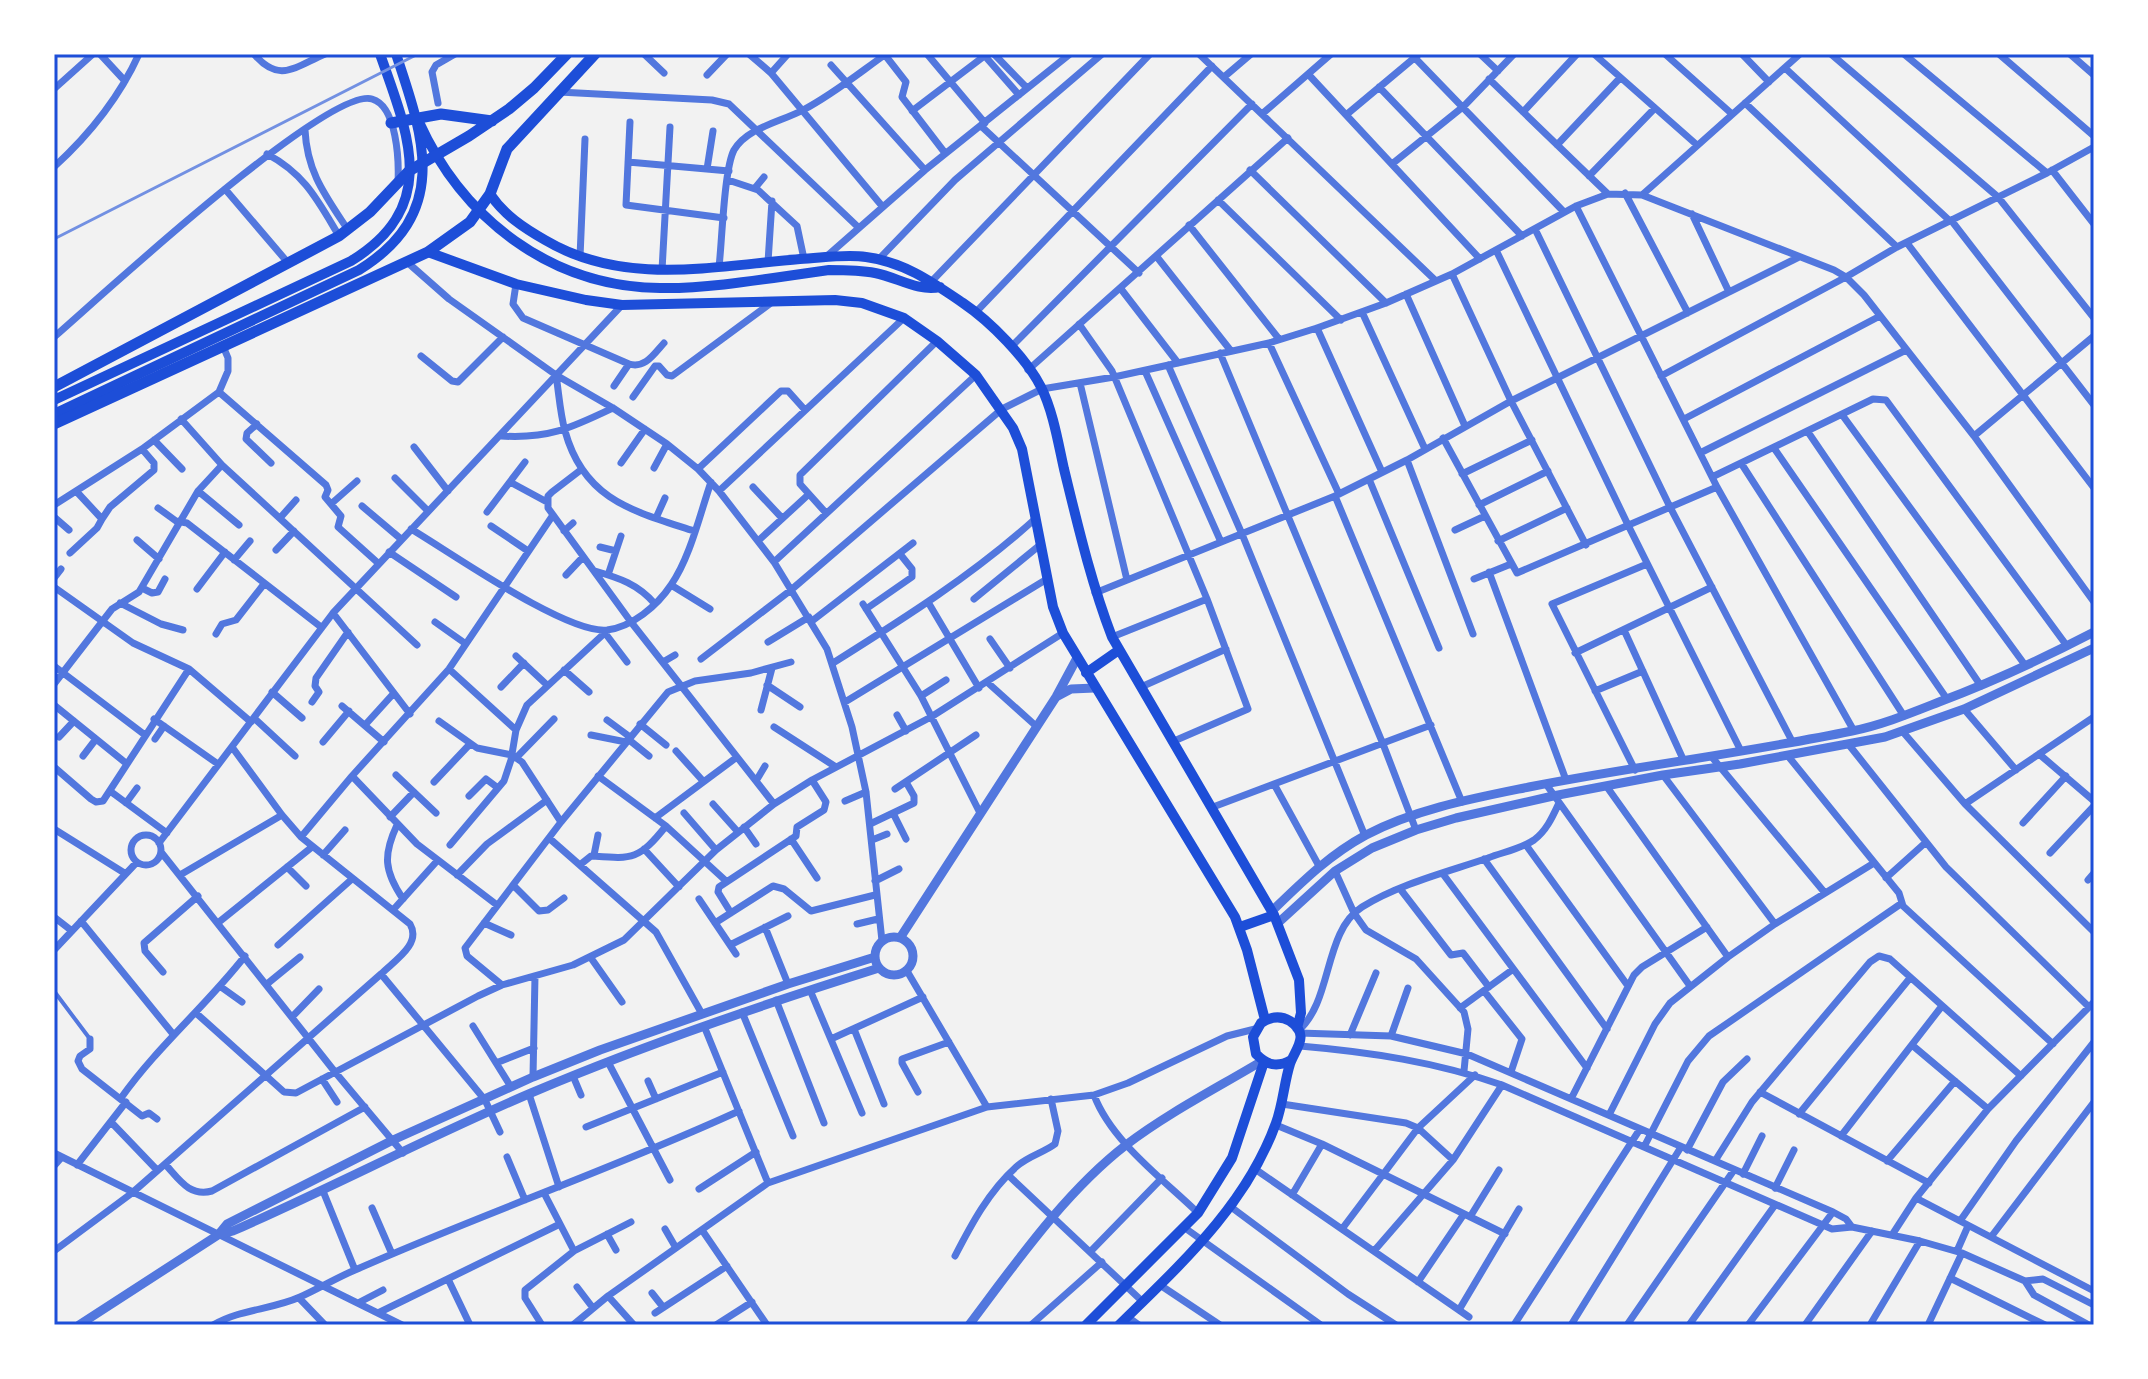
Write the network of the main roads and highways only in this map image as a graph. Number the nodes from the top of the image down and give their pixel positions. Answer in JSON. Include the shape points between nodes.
{"nodes":[{"id":1,"x":380,"y":54,"type":"edge"},
{"id":2,"x":396,"y":54,"type":"edge"},
{"id":3,"x":567,"y":54,"type":"edge"},
{"id":4,"x":595,"y":54,"type":"edge"},
{"id":5,"x":492,"y":121,"type":"junction"},
{"id":6,"x":419,"y":122,"type":"junction"},
{"id":7,"x":391,"y":123,"type":"road end"},
{"id":8,"x":490,"y":194,"type":"junction"},
{"id":9,"x":428,"y":252,"type":"junction"},
{"id":10,"x":936,"y":284,"type":"junction"},
{"id":11,"x":114,"y":378,"type":"junction"},
{"id":12,"x":54,"y":387,"type":"edge"},
{"id":13,"x":54,"y":400,"type":"edge"},
{"id":14,"x":54,"y":414,"type":"edge"},
{"id":15,"x":54,"y":424,"type":"edge"},
{"id":16,"x":1119,"y":650,"type":"junction"},
{"id":17,"x":1086,"y":673,"type":"junction"},
{"id":18,"x":1275,"y":916,"type":"junction"},
{"id":19,"x":1240,"y":927,"type":"junction"},
{"id":20,"x":1265,"y":1020,"type":"junction"},
{"id":21,"x":1298,"y":1031,"type":"junction"},
{"id":22,"x":1291,"y":1060,"type":"junction"},
{"id":23,"x":1263,"y":1061,"type":"junction"},
{"id":24,"x":1124,"y":1321,"type":"edge"},
{"id":25,"x":1086,"y":1325,"type":"edge"}],
"edges":[{"from":1,"to":11,"type":"main road","via":[[411,160],[402,205],[386,232],[351,261]]},
{"from":2,"to":6,"type":"main road"},
{"from":3,"to":5,"type":"main road"},
{"from":4,"to":8,"type":"main road","via":[[507,149]]},
{"from":5,"to":7,"type":"main road","via":[[441,114]]},
{"from":5,"to":12,"type":"main road","via":[[421,161],[344,233]]},
{"from":6,"to":10,"type":"main road","via":[[445,171],[477,210],[520,246],[570,272],[661,288],[829,270],[877,273],[922,288]]},
{"from":6,"to":11,"type":"main road","via":[[424,166],[419,197],[406,226],[385,251],[359,270]]},
{"from":8,"to":9,"type":"main road","via":[[470,222]]},
{"from":8,"to":10,"type":"main road","via":[[518,224],[556,247],[624,267],[662,270],[863,256],[898,264]]},
{"from":9,"to":15,"type":"main road"},
{"from":9,"to":17,"type":"main road","via":[[516,284],[622,305],[835,300],[904,318],[976,375],[1002,409],[1022,449],[1053,607]]},
{"from":10,"to":16,"type":"main road","via":[[976,312],[1042,389],[1095,593]]},
{"from":11,"to":13,"type":"main road"},
{"from":11,"to":14,"type":"main road"},
{"from":16,"to":17,"type":"main road"},
{"from":16,"to":18,"type":"main road"},
{"from":17,"to":19,"type":"main road"},
{"from":18,"to":19,"type":"main road"},
{"from":18,"to":21,"type":"main road","via":[[1299,980]]},
{"from":19,"to":20,"type":"main road"},
{"from":20,"to":21,"type":"main road","via":[[1283,1018]]},
{"from":20,"to":23,"type":"main road","via":[[1255,1029],[1253,1046]]},
{"from":21,"to":22,"type":"main road","via":[[1300,1046]]},
{"from":22,"to":23,"type":"main road","via":[[1278,1065]]},
{"from":22,"to":24,"type":"main road","via":[[1276,1125],[1231,1207]]},
{"from":23,"to":25,"type":"main road","via":[[1232,1158],[1198,1213]]}]}
